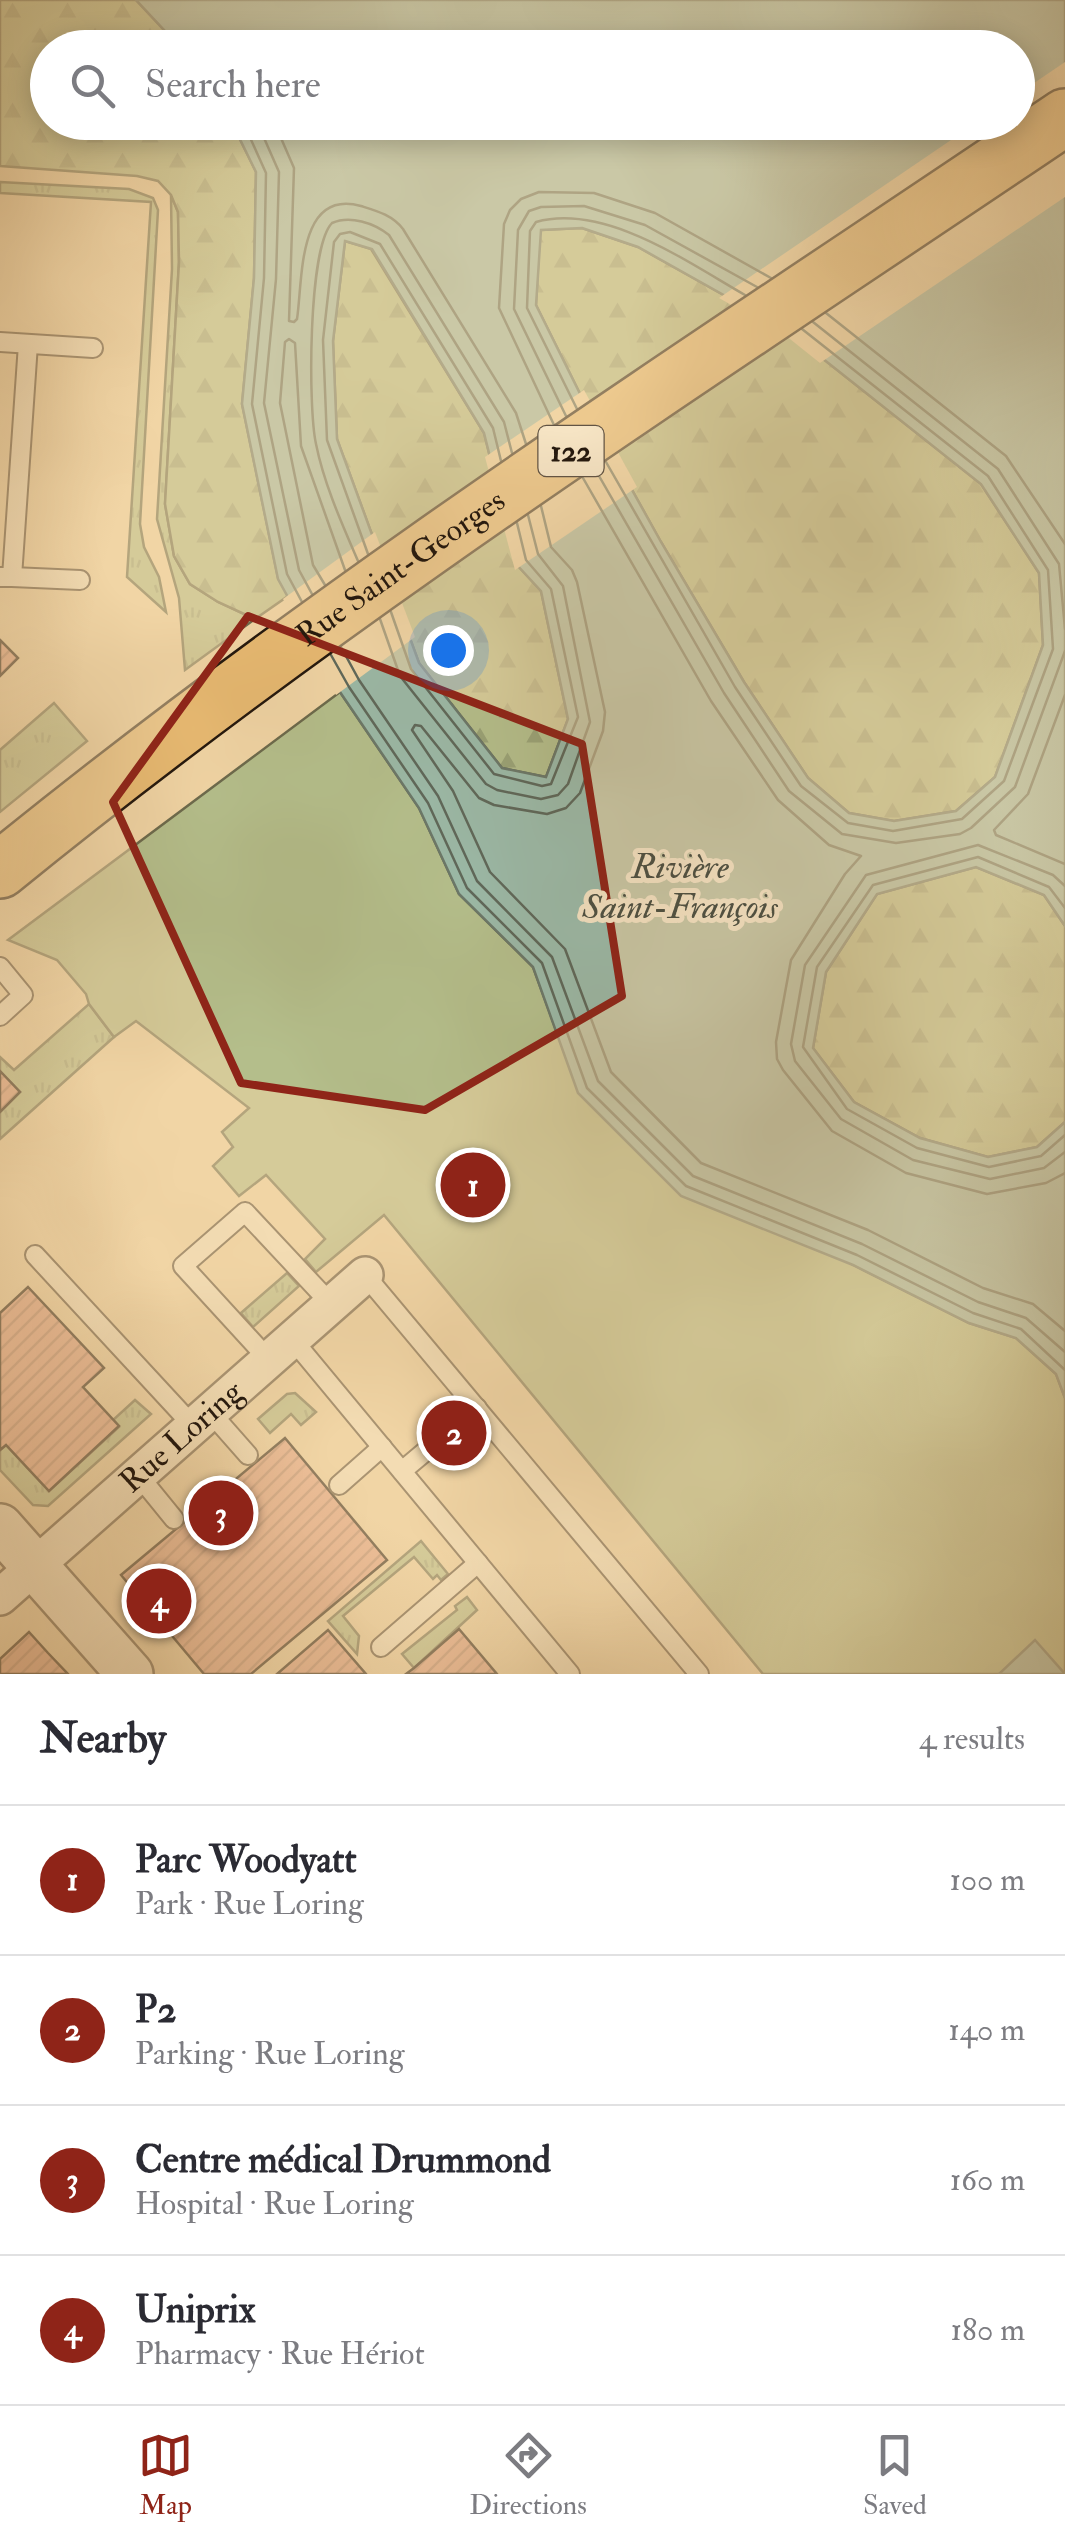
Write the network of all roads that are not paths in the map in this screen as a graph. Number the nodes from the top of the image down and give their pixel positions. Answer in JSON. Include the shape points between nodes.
{"nodes":[{"id":1,"x":1065,"y":117,"type":"edge"},
{"id":2,"x":1035,"y":137,"type":"edge"},
{"id":3,"x":1031,"y":140,"type":"edge"},
{"id":4,"x":0,"y":342,"type":"edge"},
{"id":5,"x":28,"y":344,"type":"junction"},
{"id":6,"x":93,"y":348,"type":"dead end"},
{"id":7,"x":6,"y":577,"type":"edge"},
{"id":8,"x":80,"y":580,"type":"dead end"},
{"id":9,"x":0,"y":870,"type":"edge"},
{"id":10,"x":0,"y":968,"type":"edge"},
{"id":11,"x":0,"y":1016,"type":"edge"},
{"id":12,"x":35,"y":1255,"type":"dead end"},
{"id":13,"x":365,"y":1275,"type":"joint"},
{"id":14,"x":332,"y":1305,"type":"junction"},
{"id":15,"x":282,"y":1350,"type":"junction"},
{"id":16,"x":477,"y":1408,"type":"junction"},
{"id":17,"x":203,"y":1420,"type":"junction"},
{"id":18,"x":382,"y":1447,"type":"junction"},
{"id":19,"x":248,"y":1455,"type":"dead end"},
{"id":20,"x":402,"y":1471,"type":"junction"},
{"id":21,"x":140,"y":1476,"type":"junction"},
{"id":22,"x":338,"y":1485,"type":"dead end"},
{"id":23,"x":174,"y":1519,"type":"dead end"},
{"id":24,"x":0,"y":1527,"type":"edge"},
{"id":25,"x":478,"y":1563,"type":"junction"},
{"id":26,"x":34,"y":1566,"type":"junction"},
{"id":27,"x":0,"y":1597,"type":"edge"},
{"id":28,"x":381,"y":1648,"type":"dead end"},
{"id":29,"x":130,"y":1674,"type":"edge"},
{"id":30,"x":570,"y":1674,"type":"edge"},
{"id":31,"x":699,"y":1674,"type":"edge"}],
"edges":[{"from":1,"to":2,"type":"main road","name":"Rue Saint-Georges","number":"122"},
{"from":3,"to":9,"type":"main road","name":"Rue Saint-Georges","number":"122","via":[[301,638]]},
{"from":4,"to":5,"type":"lane"},
{"from":5,"to":6,"type":"lane"},
{"from":5,"to":7,"type":"lane"},
{"from":7,"to":8,"type":"lane"},
{"from":10,"to":11,"type":"lane","via":[[23,995]]},
{"from":12,"to":17,"type":"lane"},
{"from":13,"to":14,"type":"street","name":"Rue Loring"},
{"from":13,"to":16,"type":"lane"},
{"from":14,"to":15,"type":"street","name":"Rue Loring"},
{"from":14,"to":15,"type":"lane","via":[[245,1212],[183,1266]]},
{"from":15,"to":17,"type":"street","name":"Rue Loring"},
{"from":15,"to":18,"type":"lane"},
{"from":16,"to":20,"type":"lane"},
{"from":16,"to":31,"type":"lane"},
{"from":17,"to":19,"type":"lane"},
{"from":17,"to":21,"type":"street","name":"Rue Loring"},
{"from":18,"to":20,"type":"lane"},
{"from":18,"to":22,"type":"lane"},
{"from":20,"to":25,"type":"lane"},
{"from":21,"to":23,"type":"lane"},
{"from":21,"to":26,"type":"street","name":"Rue Loring"},
{"from":24,"to":26,"type":"street"},
{"from":25,"to":28,"type":"lane"},
{"from":25,"to":30,"type":"lane"},
{"from":26,"to":27,"type":"street","name":"Rue Loring"},
{"from":26,"to":29,"type":"street"}]}
